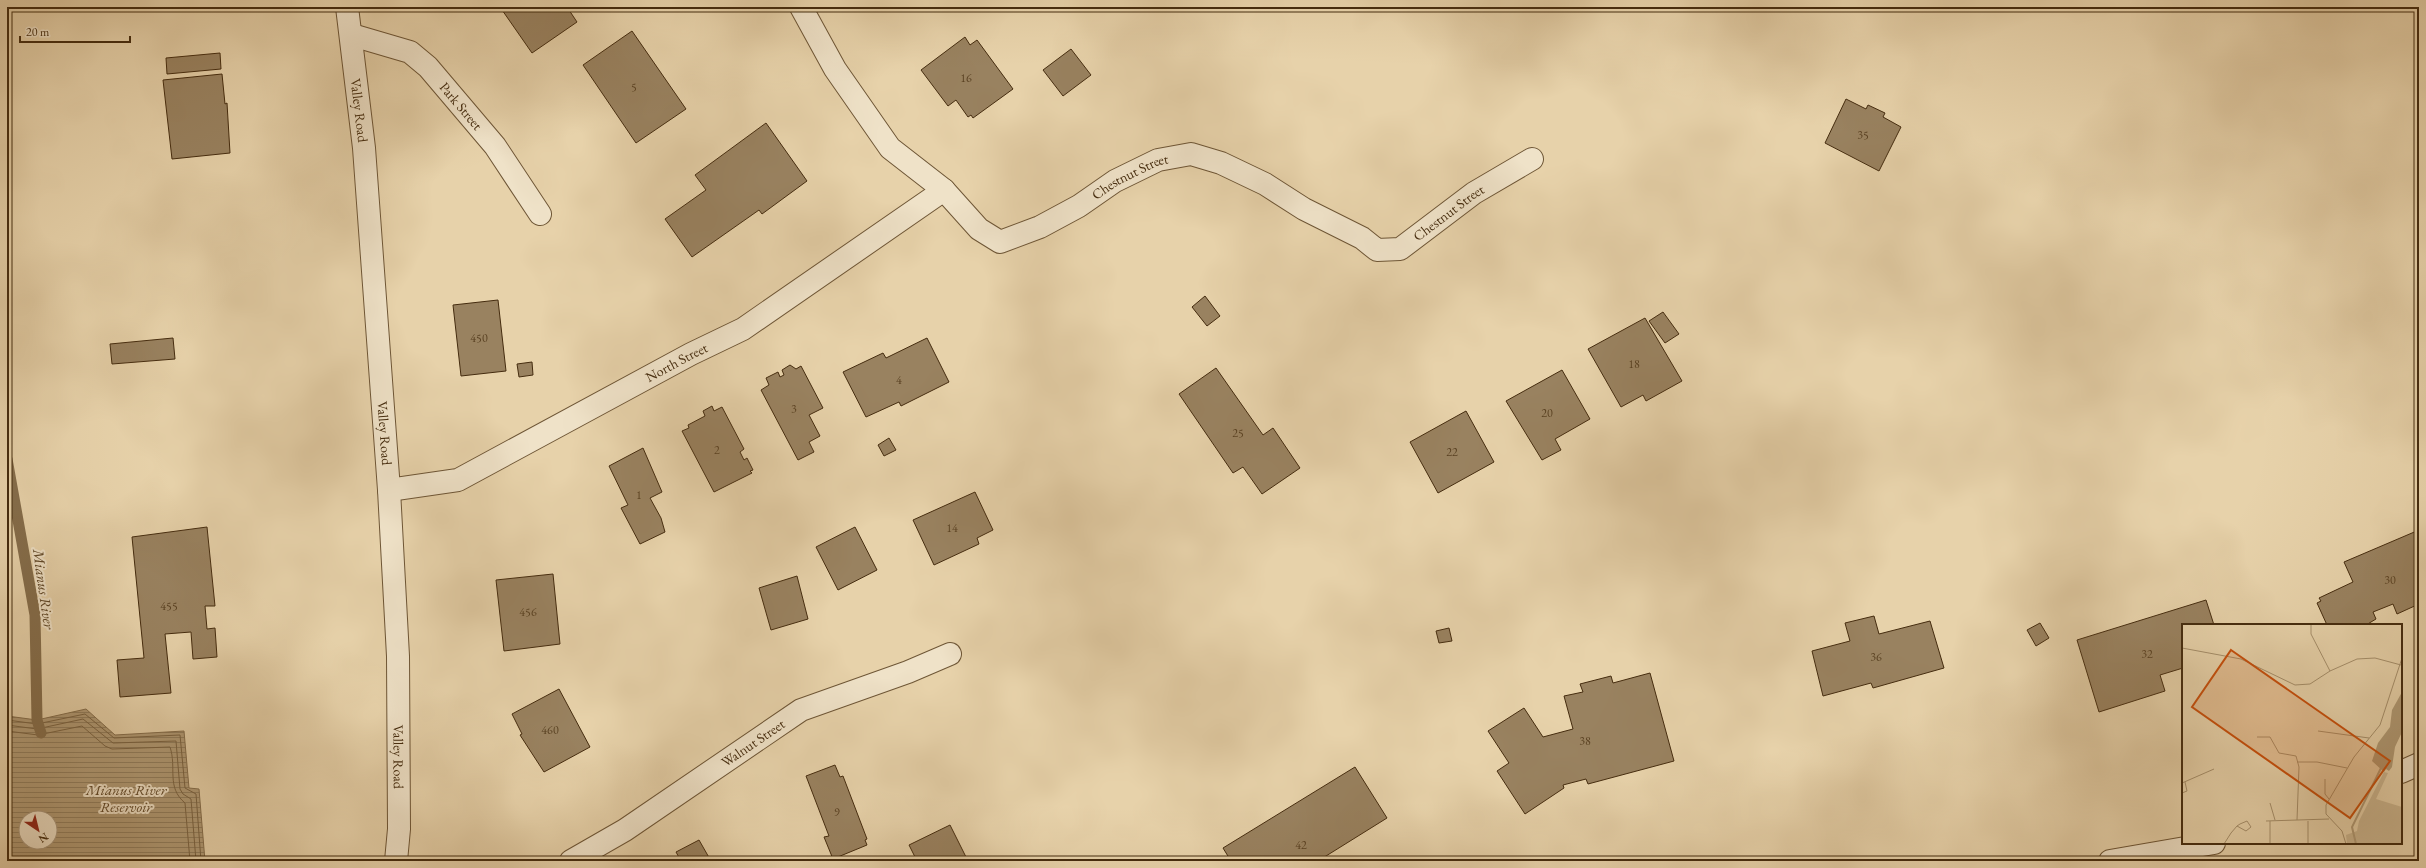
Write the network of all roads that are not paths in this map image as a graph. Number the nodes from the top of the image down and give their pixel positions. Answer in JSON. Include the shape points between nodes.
{"nodes":[{"id":1,"x":347,"y":7,"type":"edge"},
{"id":2,"x":801,"y":7,"type":"edge"},
{"id":3,"x":352,"y":35,"type":"junction"},
{"id":4,"x":1532,"y":159,"type":"dead end"},
{"id":5,"x":944,"y":190,"type":"junction"},
{"id":6,"x":540,"y":214,"type":"dead end"},
{"id":7,"x":389,"y":490,"type":"junction"},
{"id":8,"x":950,"y":654,"type":"dead end"},
{"id":9,"x":2419,"y":764,"type":"edge"},
{"id":10,"x":2402,"y":772,"type":"edge"},
{"id":11,"x":2208,"y":844,"type":"edge"},
{"id":12,"x":396,"y":861,"type":"edge"},
{"id":13,"x":571,"y":861,"type":"edge"},
{"id":14,"x":2110,"y":861,"type":"edge"}],
"edges":[{"from":1,"to":3,"type":"street","name":"Valley Road"},
{"from":2,"to":5,"type":"street","name":"Chestnut Street","via":[[835,69],[890,148]]},
{"from":3,"to":6,"type":"street","name":"Park Street","via":[[410,52],[428,67],[494,146]]},
{"from":3,"to":7,"type":"street","name":"Valley Road","via":[[364,148]]},
{"from":4,"to":5,"type":"street","name":"Chestnut Street","via":[[1474,193],[1400,249],[1377,250],[1362,238],[1304,209],[1265,184],[1221,163],[1191,154],[1158,160],[1115,181],[1079,206],[1040,227],[1000,242],[979,229]]},
{"from":5,"to":7,"type":"street","name":"North Street","via":[[743,329],[685,357],[458,480]]},
{"from":7,"to":12,"type":"street","name":"Valley Road","via":[[398,656],[400,829]]},
{"from":8,"to":13,"type":"street","name":"Walnut Street","via":[[908,672],[801,710],[626,830]]},
{"from":9,"to":10,"type":"street"},
{"from":11,"to":14,"type":"street"}]}
